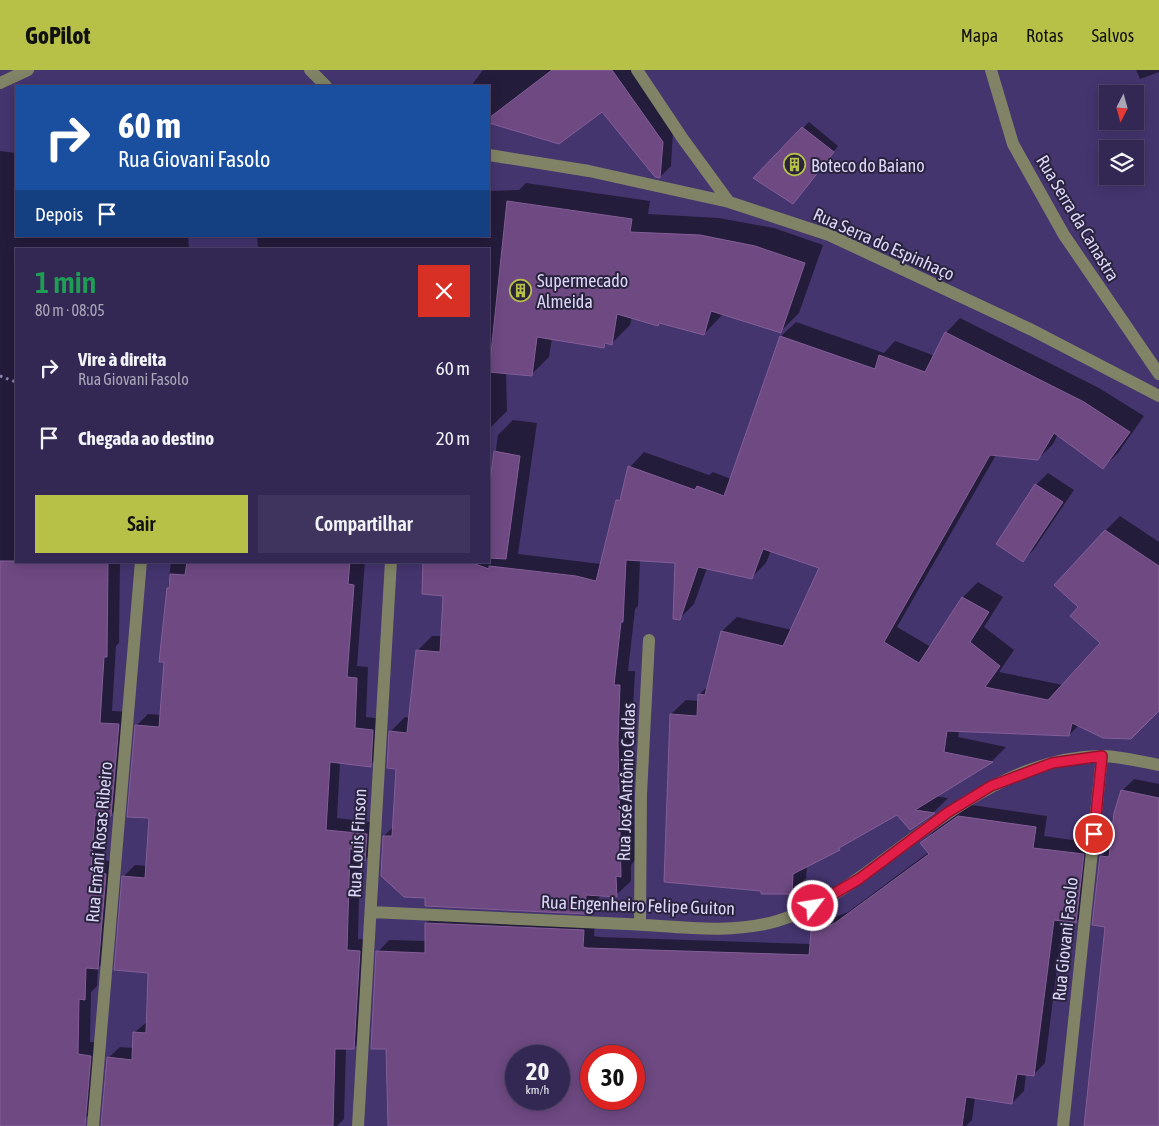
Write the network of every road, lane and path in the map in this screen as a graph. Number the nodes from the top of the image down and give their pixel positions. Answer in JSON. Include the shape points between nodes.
{"nodes":[{"id":1,"x":28,"y":70,"type":"edge"},
{"id":2,"x":310,"y":70,"type":"edge"},
{"id":3,"x":637,"y":70,"type":"edge"},
{"id":4,"x":991,"y":70,"type":"edge"},
{"id":5,"x":0,"y":83,"type":"edge"},
{"id":6,"x":325,"y":85,"type":"edge"},
{"id":7,"x":490,"y":156,"type":"edge"},
{"id":8,"x":729,"y":202,"type":"junction"},
{"id":9,"x":1159,"y":374,"type":"edge"},
{"id":10,"x":0,"y":376,"type":"edge"},
{"id":11,"x":15,"y":382,"type":"edge"},
{"id":12,"x":1159,"y":396,"type":"edge"},
{"id":13,"x":141,"y":563,"type":"edge"},
{"id":14,"x":390,"y":563,"type":"edge"},
{"id":15,"x":650,"y":640,"type":"dead end"},
{"id":16,"x":1102,"y":756,"type":"junction"},
{"id":17,"x":1159,"y":765,"type":"edge"},
{"id":18,"x":371,"y":912,"type":"junction"},
{"id":19,"x":640,"y":924,"type":"junction"},
{"id":20,"x":93,"y":1126,"type":"edge"},
{"id":21,"x":358,"y":1126,"type":"edge"},
{"id":22,"x":1063,"y":1126,"type":"edge"}],
"edges":[{"from":1,"to":5,"type":"street"},
{"from":2,"to":6,"type":"street"},
{"from":3,"to":8,"type":"street","via":[[682,139]]},
{"from":4,"to":9,"type":"street","name":"Rua Serra da Canastra","via":[[1013,144],[1064,234]]},
{"from":7,"to":8,"type":"street","name":"Rua Serra do Espinhaço","via":[[590,172]]},
{"from":8,"to":12,"type":"street","name":"Rua Serra do Espinhaço","via":[[829,235],[1032,330]]},
{"from":10,"to":11,"type":"path"},
{"from":13,"to":20,"type":"street","name":"Rua Emâni Rosas Ribeiro"},
{"from":14,"to":18,"type":"street","name":"Rua Louis Finson"},
{"from":15,"to":19,"type":"street","name":"Rua José Antônio Caldas","via":[[641,794]]},
{"from":16,"to":17,"type":"street","name":"Rua Engenheiro Felipe Guiton"},
{"from":16,"to":19,"type":"street","name":"Rua Engenheiro Felipe Guiton","via":[[1052,763],[991,786],[947,813],[859,879],[813,906],[776,922],[682,928]]},
{"from":16,"to":22,"type":"street","name":"Rua Giovani Fasolo"},
{"from":18,"to":19,"type":"street","name":"Rua Engenheiro Felipe Guiton"},
{"from":18,"to":21,"type":"street","name":"Rua Louis Finson"}]}
